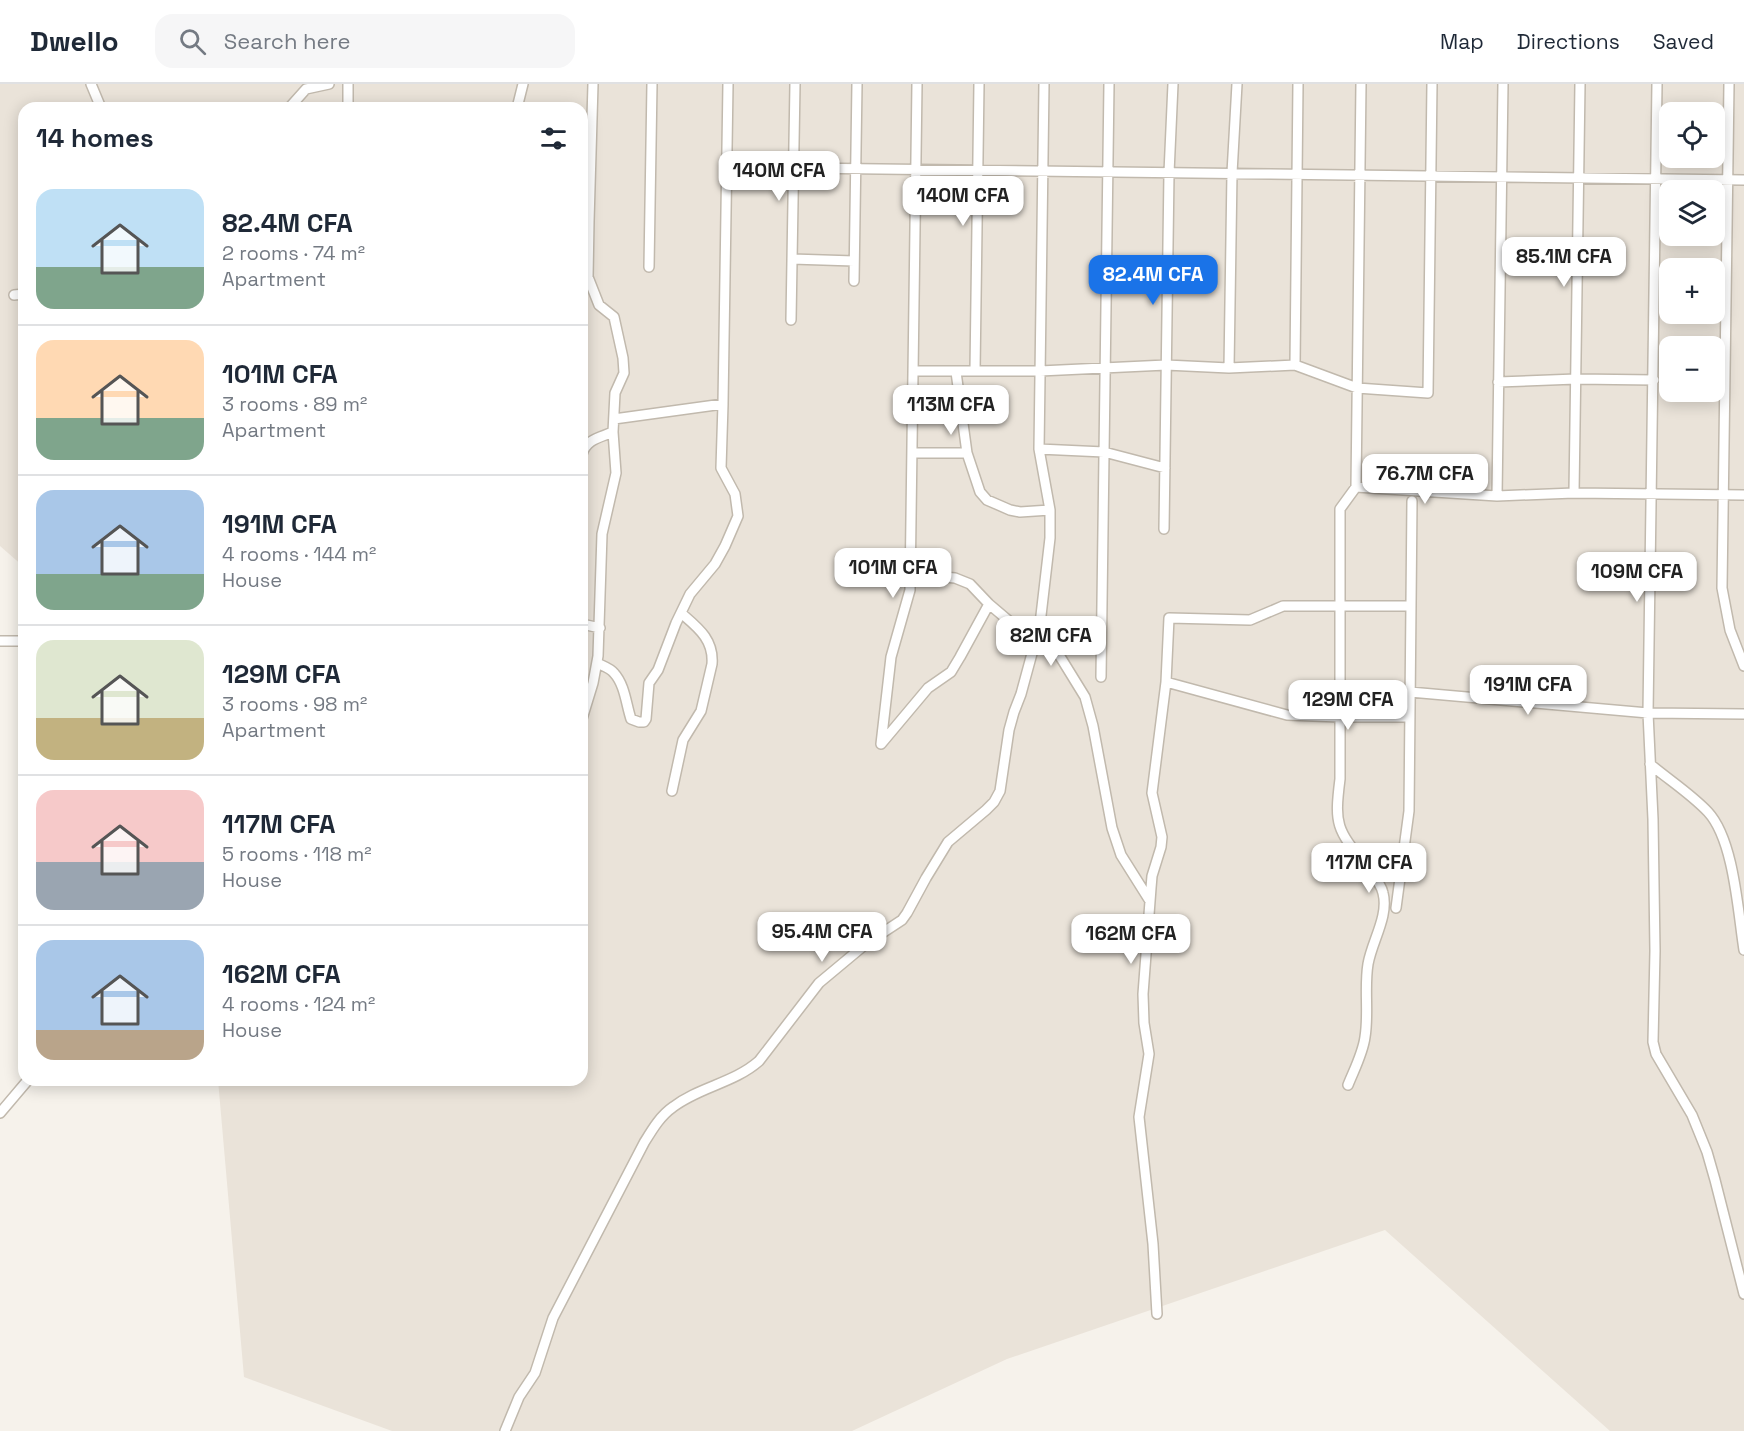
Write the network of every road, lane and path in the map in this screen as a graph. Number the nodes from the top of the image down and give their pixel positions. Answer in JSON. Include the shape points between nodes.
{"nodes":[{"id":1,"x":91,"y":84,"type":"edge"},
{"id":2,"x":329,"y":84,"type":"edge"},
{"id":3,"x":348,"y":84,"type":"edge"},
{"id":4,"x":522,"y":84,"type":"edge"},
{"id":5,"x":593,"y":84,"type":"edge"},
{"id":6,"x":652,"y":84,"type":"edge"},
{"id":7,"x":728,"y":84,"type":"edge"},
{"id":8,"x":795,"y":84,"type":"edge"},
{"id":9,"x":857,"y":84,"type":"edge"},
{"id":10,"x":917,"y":84,"type":"edge"},
{"id":11,"x":979,"y":84,"type":"edge"},
{"id":12,"x":1044,"y":84,"type":"edge"},
{"id":13,"x":1109,"y":84,"type":"edge"},
{"id":14,"x":1173,"y":84,"type":"edge"},
{"id":15,"x":1237,"y":84,"type":"edge"},
{"id":16,"x":1298,"y":84,"type":"edge"},
{"id":17,"x":1361,"y":84,"type":"edge"},
{"id":18,"x":1432,"y":84,"type":"edge"},
{"id":19,"x":1503,"y":84,"type":"edge"},
{"id":20,"x":1580,"y":84,"type":"edge"},
{"id":21,"x":1657,"y":84,"type":"edge"},
{"id":22,"x":1729,"y":84,"type":"edge"},
{"id":23,"x":98,"y":102,"type":"edge"},
{"id":24,"x":294,"y":102,"type":"edge"},
{"id":25,"x":348,"y":102,"type":"edge"},
{"id":26,"x":518,"y":102,"type":"edge"},
{"id":27,"x":726,"y":167,"type":"junction"},
{"id":28,"x":794,"y":168,"type":"junction"},
{"id":29,"x":856,"y":169,"type":"junction"},
{"id":30,"x":916,"y":169,"type":"junction"},
{"id":31,"x":978,"y":170,"type":"junction"},
{"id":32,"x":1043,"y":171,"type":"junction"},
{"id":33,"x":1108,"y":172,"type":"junction"},
{"id":34,"x":1169,"y":172,"type":"junction"},
{"id":35,"x":1232,"y":173,"type":"junction"},
{"id":36,"x":1297,"y":174,"type":"junction"},
{"id":37,"x":1360,"y":175,"type":"junction"},
{"id":38,"x":1431,"y":176,"type":"junction"},
{"id":39,"x":1501,"y":177,"type":"junction"},
{"id":40,"x":1579,"y":178,"type":"junction"},
{"id":41,"x":1656,"y":179,"type":"junction"},
{"id":42,"x":1727,"y":180,"type":"junction"},
{"id":43,"x":1744,"y":180,"type":"edge"},
{"id":44,"x":589,"y":221,"type":"joint"},
{"id":45,"x":792,"y":259,"type":"junction"},
{"id":46,"x":854,"y":261,"type":"junction"},
{"id":47,"x":649,"y":267,"type":"dead end"},
{"id":48,"x":854,"y":281,"type":"dead end"},
{"id":49,"x":791,"y":320,"type":"dead end"},
{"id":50,"x":1166,"y":365,"type":"junction"},
{"id":51,"x":1295,"y":365,"type":"junction"},
{"id":52,"x":1105,"y":368,"type":"junction"},
{"id":53,"x":1229,"y":368,"type":"junction"},
{"id":54,"x":913,"y":371,"type":"junction"},
{"id":55,"x":975,"y":371,"type":"junction"},
{"id":56,"x":1040,"y":371,"type":"junction"},
{"id":57,"x":956,"y":372,"type":"junction"},
{"id":58,"x":1576,"y":379,"type":"junction"},
{"id":59,"x":1654,"y":380,"type":"junction"},
{"id":60,"x":1498,"y":382,"type":"junction"},
{"id":61,"x":1357,"y":388,"type":"junction"},
{"id":62,"x":723,"y":404,"type":"junction"},
{"id":63,"x":614,"y":419,"type":"junction"},
{"id":64,"x":613,"y":432,"type":"junction"},
{"id":65,"x":588,"y":443,"type":"edge"},
{"id":66,"x":1039,"y":449,"type":"junction"},
{"id":67,"x":1104,"y":452,"type":"junction"},
{"id":68,"x":912,"y":453,"type":"junction"},
{"id":69,"x":967,"y":453,"type":"junction"},
{"id":70,"x":1165,"y":468,"type":"junction"},
{"id":71,"x":1356,"y":487,"type":"junction"},
{"id":72,"x":1575,"y":493,"type":"junction"},
{"id":73,"x":1652,"y":494,"type":"junction"},
{"id":74,"x":1723,"y":495,"type":"junction"},
{"id":75,"x":1744,"y":495,"type":"edge"},
{"id":76,"x":1497,"y":496,"type":"junction"},
{"id":77,"x":1412,"y":501,"type":"dead end"},
{"id":78,"x":1050,"y":510,"type":"junction"},
{"id":79,"x":1164,"y":529,"type":"dead end"},
{"id":80,"x":910,"y":574,"type":"junction"},
{"id":81,"x":989,"y":604,"type":"junction"},
{"id":82,"x":1340,"y":606,"type":"junction"},
{"id":83,"x":1411,"y":606,"type":"junction"},
{"id":84,"x":681,"y":613,"type":"junction"},
{"id":85,"x":1040,"y":624,"type":"junction"},
{"id":86,"x":588,"y":625,"type":"edge"},
{"id":87,"x":600,"y":628,"type":"junction"},
{"id":88,"x":0,"y":641,"type":"edge"},
{"id":89,"x":18,"y":641,"type":"edge"},
{"id":90,"x":1035,"y":643,"type":"junction"},
{"id":91,"x":597,"y":663,"type":"junction"},
{"id":92,"x":1744,"y":666,"type":"edge"},
{"id":93,"x":1101,"y":677,"type":"dead end"},
{"id":94,"x":1166,"y":682,"type":"junction"},
{"id":95,"x":1410,"y":692,"type":"junction"},
{"id":96,"x":588,"y":702,"type":"edge"},
{"id":97,"x":1648,"y":713,"type":"junction"},
{"id":98,"x":1744,"y":714,"type":"edge"},
{"id":99,"x":1339,"y":717,"type":"junction"},
{"id":100,"x":1410,"y":717,"type":"junction"},
{"id":101,"x":1650,"y":764,"type":"junction"},
{"id":102,"x":672,"y":791,"type":"dead end"},
{"id":103,"x":1150,"y":901,"type":"junction"},
{"id":104,"x":1396,"y":908,"type":"dead end"},
{"id":105,"x":1744,"y":950,"type":"edge"},
{"id":106,"x":1348,"y":1084,"type":"dead end"},
{"id":107,"x":23,"y":1086,"type":"edge"},
{"id":108,"x":0,"y":1113,"type":"edge"},
{"id":109,"x":1744,"y":1294,"type":"edge"},
{"id":110,"x":1157,"y":1314,"type":"dead end"},
{"id":111,"x":505,"y":1431,"type":"edge"}],
"edges":[{"from":1,"to":23,"type":"street"},
{"from":2,"to":24,"type":"street","via":[[306,89]]},
{"from":3,"to":25,"type":"street"},
{"from":4,"to":26,"type":"street"},
{"from":5,"to":44,"type":"street"},
{"from":6,"to":47,"type":"street"},
{"from":7,"to":27,"type":"street"},
{"from":8,"to":28,"type":"street"},
{"from":9,"to":29,"type":"street"},
{"from":10,"to":30,"type":"street"},
{"from":11,"to":31,"type":"street"},
{"from":12,"to":32,"type":"street"},
{"from":13,"to":33,"type":"street"},
{"from":14,"to":34,"type":"street"},
{"from":15,"to":35,"type":"street"},
{"from":16,"to":36,"type":"street"},
{"from":17,"to":37,"type":"street"},
{"from":18,"to":38,"type":"street"},
{"from":19,"to":39,"type":"street"},
{"from":20,"to":40,"type":"street"},
{"from":21,"to":41,"type":"street"},
{"from":22,"to":42,"type":"street"},
{"from":27,"to":28,"type":"street"},
{"from":27,"to":62,"type":"street"},
{"from":28,"to":29,"type":"street"},
{"from":28,"to":45,"type":"street"},
{"from":29,"to":30,"type":"street"},
{"from":29,"to":46,"type":"street"},
{"from":30,"to":31,"type":"street"},
{"from":30,"to":54,"type":"street"},
{"from":31,"to":32,"type":"street"},
{"from":31,"to":55,"type":"street"},
{"from":32,"to":33,"type":"street"},
{"from":32,"to":56,"type":"street"},
{"from":33,"to":34,"type":"street"},
{"from":33,"to":52,"type":"street"},
{"from":34,"to":35,"type":"street"},
{"from":34,"to":50,"type":"street"},
{"from":35,"to":36,"type":"street"},
{"from":35,"to":53,"type":"street"},
{"from":36,"to":37,"type":"street"},
{"from":36,"to":51,"type":"street"},
{"from":37,"to":38,"type":"street"},
{"from":37,"to":61,"type":"street"},
{"from":38,"to":39,"type":"street"},
{"from":38,"to":61,"type":"street","via":[[1428,393]]},
{"from":39,"to":40,"type":"street"},
{"from":39,"to":60,"type":"street"},
{"from":40,"to":41,"type":"street"},
{"from":40,"to":58,"type":"street"},
{"from":41,"to":42,"type":"street"},
{"from":41,"to":59,"type":"street"},
{"from":42,"to":43,"type":"street"},
{"from":42,"to":74,"type":"street"},
{"from":44,"to":63,"type":"street","via":[[588,277],[599,305],[614,317],[623,358],[624,373],[615,393]]},
{"from":45,"to":46,"type":"street"},
{"from":45,"to":49,"type":"street"},
{"from":46,"to":48,"type":"street"},
{"from":50,"to":52,"type":"street"},
{"from":50,"to":53,"type":"street"},
{"from":50,"to":70,"type":"street"},
{"from":51,"to":53,"type":"street"},
{"from":51,"to":61,"type":"street"},
{"from":52,"to":56,"type":"street"},
{"from":52,"to":67,"type":"street"},
{"from":54,"to":57,"type":"street"},
{"from":54,"to":68,"type":"street"},
{"from":55,"to":56,"type":"street"},
{"from":55,"to":57,"type":"street"},
{"from":56,"to":66,"type":"street"},
{"from":57,"to":69,"type":"street"},
{"from":58,"to":59,"type":"street"},
{"from":58,"to":60,"type":"street"},
{"from":58,"to":72,"type":"street"},
{"from":59,"to":73,"type":"street"},
{"from":60,"to":76,"type":"street"},
{"from":61,"to":71,"type":"street"},
{"from":62,"to":63,"type":"street"},
{"from":62,"to":84,"type":"street","via":[[721,468],[735,494],[738,516],[715,564],[694,588]]},
{"from":63,"to":64,"type":"street"},
{"from":64,"to":65,"type":"street"},
{"from":64,"to":87,"type":"street","via":[[616,473],[602,534]]},
{"from":66,"to":67,"type":"street"},
{"from":66,"to":78,"type":"street"},
{"from":67,"to":70,"type":"street"},
{"from":67,"to":93,"type":"street"},
{"from":68,"to":69,"type":"street"},
{"from":68,"to":80,"type":"street"},
{"from":69,"to":78,"type":"street","via":[[980,492],[987,500],[1020,512]]},
{"from":70,"to":79,"type":"street"},
{"from":71,"to":76,"type":"street"},
{"from":71,"to":82,"type":"street","via":[[1340,509]]},
{"from":72,"to":73,"type":"street"},
{"from":72,"to":76,"type":"street"},
{"from":73,"to":74,"type":"street"},
{"from":73,"to":97,"type":"street"},
{"from":74,"to":75,"type":"street"},
{"from":74,"to":92,"type":"street","via":[[1722,588],[1730,630]]},
{"from":77,"to":83,"type":"street"},
{"from":78,"to":85,"type":"street"},
{"from":80,"to":81,"type":"street","via":[[955,578],[970,584]]},
{"from":80,"to":81,"type":"street","via":[[910,590],[891,657],[881,744],[928,688],[951,672]]},
{"from":81,"to":90,"type":"street"},
{"from":82,"to":83,"type":"street"},
{"from":82,"to":94,"type":"street","via":[[1283,606],[1250,620],[1168,618]]},
{"from":82,"to":99,"type":"street"},
{"from":83,"to":95,"type":"street"},
{"from":84,"to":91,"type":"street","via":[[649,683],[644,722],[632,719],[613,671]]},
{"from":84,"to":102,"type":"street","via":[[705,635],[713,656],[701,711],[683,740]]},
{"from":85,"to":90,"type":"street"},
{"from":85,"to":103,"type":"street","via":[[1084,697],[1112,828],[1121,855]]},
{"from":86,"to":87,"type":"street"},
{"from":87,"to":91,"type":"street"},
{"from":88,"to":89,"type":"street"},
{"from":90,"to":111,"type":"street","via":[[1009,730],[1000,791],[994,802],[948,842],[902,920],[867,943],[819,984],[759,1061],[749,1070],[690,1096],[661,1117],[553,1318],[535,1373],[519,1397]]},
{"from":91,"to":96,"type":"street"},
{"from":94,"to":99,"type":"street","via":[[1287,715]]},
{"from":94,"to":103,"type":"street","via":[[1152,794],[1162,837]]},
{"from":95,"to":97,"type":"street"},
{"from":95,"to":100,"type":"street"},
{"from":97,"to":98,"type":"street"},
{"from":97,"to":101,"type":"street"},
{"from":99,"to":100,"type":"street"},
{"from":99,"to":106,"type":"street","via":[[1340,779],[1336,807],[1340,831],[1378,882],[1384,898],[1368,964],[1365,1037]]},
{"from":100,"to":104,"type":"street","via":[[1409,812]]},
{"from":101,"to":105,"type":"street","via":[[1714,820],[1729,851]]},
{"from":101,"to":109,"type":"street","via":[[1653,1042],[1707,1152]]},
{"from":103,"to":110,"type":"street","via":[[1143,994],[1149,1054],[1139,1117]]},
{"from":107,"to":108,"type":"street"}]}
